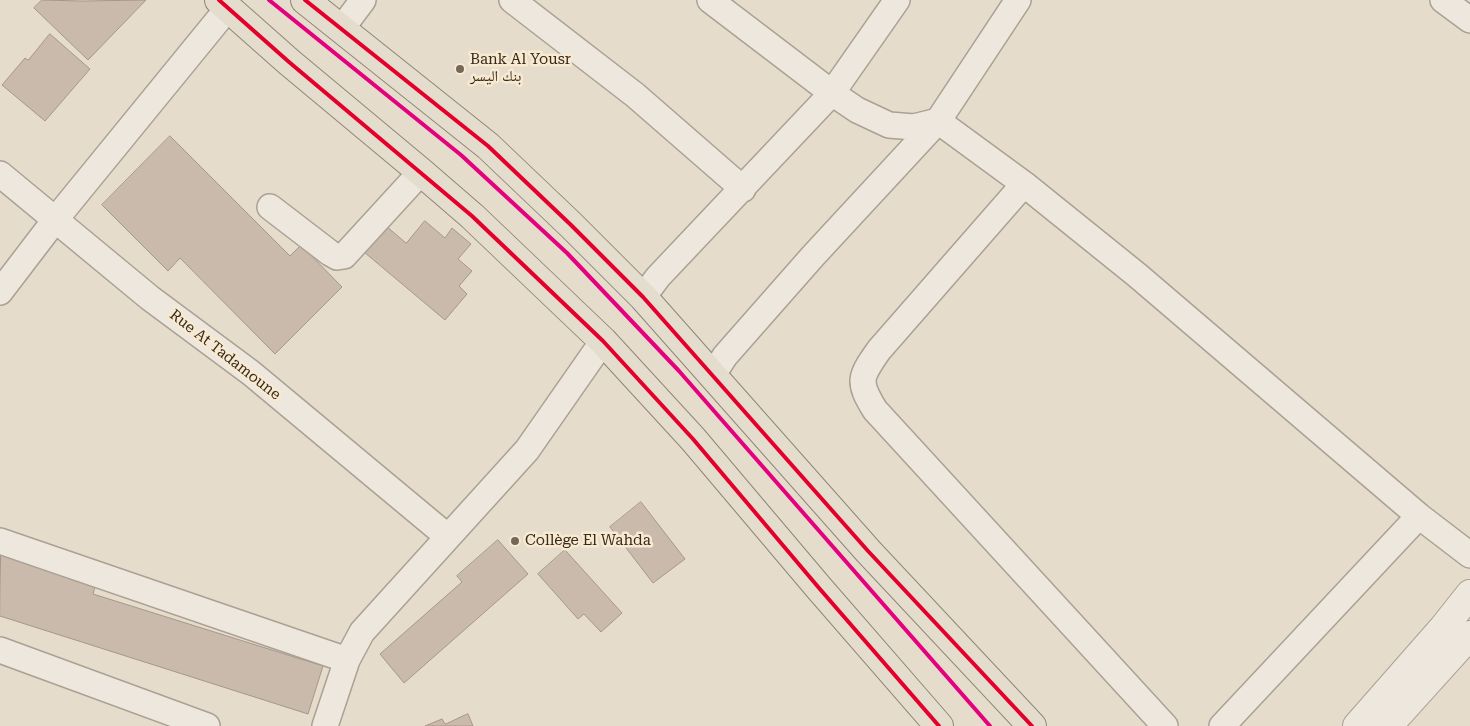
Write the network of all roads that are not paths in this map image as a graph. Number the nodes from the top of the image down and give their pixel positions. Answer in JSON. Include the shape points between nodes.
{"nodes":[{"id":1,"x":305,"y":0,"type":"edge"},
{"id":2,"x":363,"y":0,"type":"edge"},
{"id":3,"x":512,"y":0,"type":"edge"},
{"id":4,"x":710,"y":0,"type":"edge"},
{"id":5,"x":897,"y":0,"type":"edge"},
{"id":6,"x":1018,"y":0,"type":"edge"},
{"id":7,"x":223,"y":4,"type":"edge"},
{"id":8,"x":342,"y":28,"type":"junction"},
{"id":9,"x":832,"y":93,"type":"junction"},
{"id":10,"x":938,"y":121,"type":"junction"},
{"id":11,"x":422,"y":172,"type":"junction"},
{"id":12,"x":0,"y":174,"type":"edge"},
{"id":13,"x":1024,"y":184,"type":"junction"},
{"id":14,"x":742,"y":189,"type":"junction"},
{"id":15,"x":270,"y":208,"type":"dead end"},
{"id":16,"x":55,"y":220,"type":"junction"},
{"id":17,"x":0,"y":292,"type":"edge"},
{"id":18,"x":643,"y":297,"type":"junction"},
{"id":19,"x":603,"y":341,"type":"junction"},
{"id":20,"x":712,"y":376,"type":"junction"},
{"id":21,"x":1419,"y":516,"type":"junction"},
{"id":22,"x":448,"y":537,"type":"junction"},
{"id":23,"x":0,"y":541,"type":"edge"},
{"id":24,"x":1470,"y":555,"type":"edge"},
{"id":25,"x":1470,"y":594,"type":"edge"},
{"id":26,"x":1470,"y":635,"type":"edge"},
{"id":27,"x":0,"y":650,"type":"edge"},
{"id":28,"x":347,"y":660,"type":"junction"},
{"id":29,"x":207,"y":726,"type":"edge"},
{"id":30,"x":325,"y":726,"type":"edge"},
{"id":31,"x":939,"y":726,"type":"edge"},
{"id":32,"x":1032,"y":726,"type":"edge"},
{"id":33,"x":1164,"y":726,"type":"edge"},
{"id":34,"x":1222,"y":726,"type":"edge"},
{"id":35,"x":1357,"y":726,"type":"edge"},
{"id":36,"x":1388,"y":726,"type":"edge"}],
"edges":[{"from":1,"to":8,"type":"main road"},
{"from":2,"to":8,"type":"street"},
{"from":3,"to":14,"type":"street","via":[[635,95]]},
{"from":4,"to":9,"type":"street"},
{"from":5,"to":9,"type":"street"},
{"from":6,"to":10,"type":"street"},
{"from":7,"to":11,"type":"main road"},
{"from":7,"to":16,"type":"street"},
{"from":8,"to":18,"type":"main road","via":[[488,146]]},
{"from":9,"to":10,"type":"street","via":[[857,110],[888,124],[914,127]]},
{"from":9,"to":14,"type":"street"},
{"from":10,"to":13,"type":"street"},
{"from":10,"to":20,"type":"street","via":[[724,356]]},
{"from":11,"to":15,"type":"street","via":[[344,256],[337,258]]},
{"from":11,"to":19,"type":"main road"},
{"from":12,"to":16,"type":"street","name":"Rue At Tadamoune"},
{"from":13,"to":21,"type":"street","via":[[1137,275]]},
{"from":13,"to":33,"type":"street","via":[[879,350],[863,375],[864,393],[875,410]]},
{"from":14,"to":18,"type":"street"},
{"from":16,"to":17,"type":"street"},
{"from":16,"to":22,"type":"street","name":"Rue At Tadamoune","via":[[150,298],[251,373]]},
{"from":18,"to":20,"type":"main road"},
{"from":19,"to":22,"type":"street","via":[[528,450]]},
{"from":19,"to":31,"type":"main road","via":[[693,438]]},
{"from":20,"to":32,"type":"main road","via":[[868,551]]},
{"from":21,"to":24,"type":"street"},
{"from":21,"to":34,"type":"street"},
{"from":22,"to":28,"type":"street","via":[[370,622]]},
{"from":23,"to":28,"type":"street"},
{"from":25,"to":35,"type":"street"},
{"from":26,"to":36,"type":"street"},
{"from":27,"to":29,"type":"street"},
{"from":28,"to":30,"type":"street"}]}
